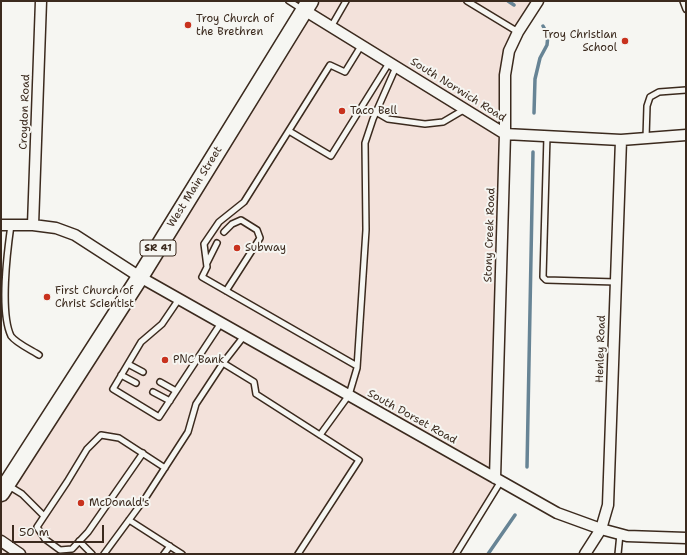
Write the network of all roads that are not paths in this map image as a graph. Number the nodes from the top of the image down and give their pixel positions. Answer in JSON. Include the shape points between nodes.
{"nodes":[{"id":1,"x":41,"y":1,"type":"edge"},
{"id":2,"x":288,"y":1,"type":"edge"},
{"id":3,"x":346,"y":1,"type":"edge"},
{"id":4,"x":467,"y":1,"type":"edge"},
{"id":5,"x":538,"y":1,"type":"edge"},
{"id":6,"x":684,"y":1,"type":"edge"},
{"id":7,"x":307,"y":6,"type":"edge"},
{"id":8,"x":686,"y":9,"type":"edge"},
{"id":9,"x":331,"y":27,"type":"junction"},
{"id":10,"x":518,"y":32,"type":"junction"},
{"id":11,"x":361,"y":46,"type":"junction"},
{"id":12,"x":393,"y":65,"type":"junction"},
{"id":13,"x":686,"y":90,"type":"edge"},
{"id":14,"x":465,"y":109,"type":"junction"},
{"id":15,"x":376,"y":112,"type":"junction"},
{"id":16,"x":289,"y":131,"type":"junction"},
{"id":17,"x":505,"y":134,"type":"junction"},
{"id":18,"x":686,"y":135,"type":"edge"},
{"id":19,"x":547,"y":136,"type":"junction"},
{"id":20,"x":646,"y":138,"type":"junction"},
{"id":21,"x":621,"y":140,"type":"junction"},
{"id":22,"x":6,"y":225,"type":"edge"},
{"id":23,"x":33,"y":225,"type":"junction"},
{"id":24,"x":224,"y":232,"type":"dead end"},
{"id":25,"x":217,"y":243,"type":"dead end"},
{"id":26,"x":206,"y":264,"type":"junction"},
{"id":27,"x":140,"y":277,"type":"junction"},
{"id":28,"x":616,"y":282,"type":"junction"},
{"id":29,"x":226,"y":291,"type":"junction"},
{"id":30,"x":179,"y":299,"type":"junction"},
{"id":31,"x":221,"y":323,"type":"junction"},
{"id":32,"x":244,"y":336,"type":"junction"},
{"id":33,"x":39,"y":355,"type":"dead end"},
{"id":34,"x":223,"y":363,"type":"junction"},
{"id":35,"x":128,"y":364,"type":"junction"},
{"id":36,"x":357,"y":366,"type":"junction"},
{"id":37,"x":143,"y":372,"type":"dead end"},
{"id":38,"x":121,"y":375,"type":"junction"},
{"id":39,"x":160,"y":382,"type":"dead end"},
{"id":40,"x":136,"y":383,"type":"dead end"},
{"id":41,"x":176,"y":391,"type":"junction"},
{"id":42,"x":153,"y":392,"type":"dead end"},
{"id":43,"x":349,"y":395,"type":"junction"},
{"id":44,"x":170,"y":401,"type":"junction"},
{"id":45,"x":320,"y":435,"type":"junction"},
{"id":46,"x":143,"y":453,"type":"junction"},
{"id":47,"x":165,"y":468,"type":"junction"},
{"id":48,"x":498,"y":479,"type":"junction"},
{"id":49,"x":4,"y":489,"type":"edge"},
{"id":50,"x":44,"y":516,"type":"junction"},
{"id":51,"x":129,"y":520,"type":"junction"},
{"id":52,"x":601,"y":529,"type":"junction"},
{"id":53,"x":620,"y":534,"type":"junction"},
{"id":54,"x":686,"y":538,"type":"edge"},
{"id":55,"x":1,"y":541,"type":"edge"},
{"id":56,"x":79,"y":541,"type":"junction"},
{"id":57,"x":170,"y":546,"type":"junction"},
{"id":58,"x":174,"y":552,"type":"edge"},
{"id":59,"x":20,"y":554,"type":"edge"},
{"id":60,"x":92,"y":554,"type":"edge"},
{"id":61,"x":104,"y":554,"type":"edge"},
{"id":62,"x":164,"y":554,"type":"edge"},
{"id":63,"x":182,"y":554,"type":"edge"},
{"id":64,"x":298,"y":554,"type":"edge"},
{"id":65,"x":456,"y":554,"type":"edge"},
{"id":66,"x":585,"y":554,"type":"edge"},
{"id":67,"x":618,"y":554,"type":"edge"}],
"edges":[{"from":1,"to":23,"type":"street","name":"Croydon Road"},
{"from":2,"to":7,"type":"lane"},
{"from":3,"to":9,"type":"lane"},
{"from":4,"to":10,"type":"lane"},
{"from":5,"to":10,"type":"street","name":"Stony Creek Road"},
{"from":6,"to":8,"type":"lane"},
{"from":7,"to":9,"type":"street","name":"South Norwich Road"},
{"from":7,"to":27,"type":"main road","name":"West Main Street","number":"SR 41"},
{"from":9,"to":11,"type":"street","name":"South Norwich Road"},
{"from":10,"to":17,"type":"street","name":"Stony Creek Road","via":[[509,51],[505,76]]},
{"from":11,"to":12,"type":"street","name":"South Norwich Road"},
{"from":11,"to":16,"type":"lane","via":[[345,72],[330,66]]},
{"from":12,"to":14,"type":"street","name":"South Norwich Road"},
{"from":12,"to":15,"type":"lane"},
{"from":12,"to":16,"type":"lane","via":[[331,156]]},
{"from":13,"to":20,"type":"lane","via":[[659,92],[650,97],[647,106]]},
{"from":14,"to":15,"type":"lane","via":[[443,122],[425,124],[388,119]]},
{"from":14,"to":17,"type":"street","name":"South Norwich Road"},
{"from":15,"to":36,"type":"lane","via":[[365,143],[366,230]]},
{"from":16,"to":26,"type":"lane","via":[[244,202],[219,222],[204,244]]},
{"from":17,"to":19,"type":"street","name":"South Norwich Road"},
{"from":17,"to":48,"type":"street","name":"Stony Creek Road"},
{"from":18,"to":20,"type":"street","name":"South Norwich Road"},
{"from":19,"to":21,"type":"street","name":"South Norwich Road"},
{"from":19,"to":28,"type":"lane","via":[[543,277],[546,280]]},
{"from":20,"to":21,"type":"street","name":"South Norwich Road"},
{"from":21,"to":28,"type":"street","name":"Henley Road"},
{"from":22,"to":23,"type":"street","name":"South Dorset Road"},
{"from":22,"to":33,"type":"lane","via":[[1,301],[4,323],[11,337]]},
{"from":23,"to":27,"type":"street","name":"South Dorset Road","via":[[56,228],[75,235]]},
{"from":24,"to":29,"type":"lane","via":[[241,220],[257,230],[260,238]]},
{"from":25,"to":26,"type":"lane"},
{"from":26,"to":29,"type":"lane","via":[[202,277]]},
{"from":27,"to":30,"type":"street","name":"South Dorset Road"},
{"from":27,"to":49,"type":"main road","name":"West Main Street","number":"SR 41"},
{"from":28,"to":52,"type":"street","name":"Henley Road","via":[[608,505]]},
{"from":29,"to":36,"type":"lane"},
{"from":30,"to":31,"type":"street","name":"South Dorset Road"},
{"from":30,"to":35,"type":"lane","via":[[162,324],[141,342]]},
{"from":31,"to":32,"type":"street","name":"South Dorset Road"},
{"from":31,"to":41,"type":"lane"},
{"from":32,"to":34,"type":"lane"},
{"from":32,"to":43,"type":"street","name":"South Dorset Road"},
{"from":34,"to":45,"type":"lane","via":[[254,382],[256,394]]},
{"from":34,"to":47,"type":"lane","via":[[196,404],[188,432]]},
{"from":35,"to":37,"type":"lane"},
{"from":35,"to":38,"type":"lane"},
{"from":36,"to":43,"type":"lane"},
{"from":38,"to":40,"type":"lane"},
{"from":38,"to":44,"type":"lane","via":[[113,389],[159,417]]},
{"from":39,"to":41,"type":"lane"},
{"from":41,"to":44,"type":"lane"},
{"from":42,"to":44,"type":"lane"},
{"from":43,"to":45,"type":"lane"},
{"from":43,"to":48,"type":"street","name":"South Dorset Road"},
{"from":45,"to":64,"type":"lane","via":[[359,460]]},
{"from":46,"to":47,"type":"lane"},
{"from":46,"to":50,"type":"lane","via":[[119,438],[101,435],[87,449]]},
{"from":46,"to":56,"type":"lane"},
{"from":47,"to":51,"type":"lane"},
{"from":48,"to":52,"type":"street","name":"South Dorset Road","via":[[557,513]]},
{"from":48,"to":65,"type":"lane"},
{"from":49,"to":50,"type":"lane","via":[[22,494]]},
{"from":50,"to":56,"type":"lane","via":[[37,527],[45,539],[60,550],[72,549]]},
{"from":51,"to":57,"type":"lane"},
{"from":51,"to":61,"type":"lane"},
{"from":52,"to":53,"type":"street","name":"South Dorset Road"},
{"from":52,"to":66,"type":"street","name":"Henley Road"},
{"from":53,"to":54,"type":"street","name":"South Dorset Road"},
{"from":53,"to":67,"type":"lane"},
{"from":55,"to":59,"type":"street"},
{"from":56,"to":60,"type":"lane"},
{"from":57,"to":58,"type":"lane"},
{"from":57,"to":62,"type":"lane"},
{"from":58,"to":63,"type":"lane"}]}
